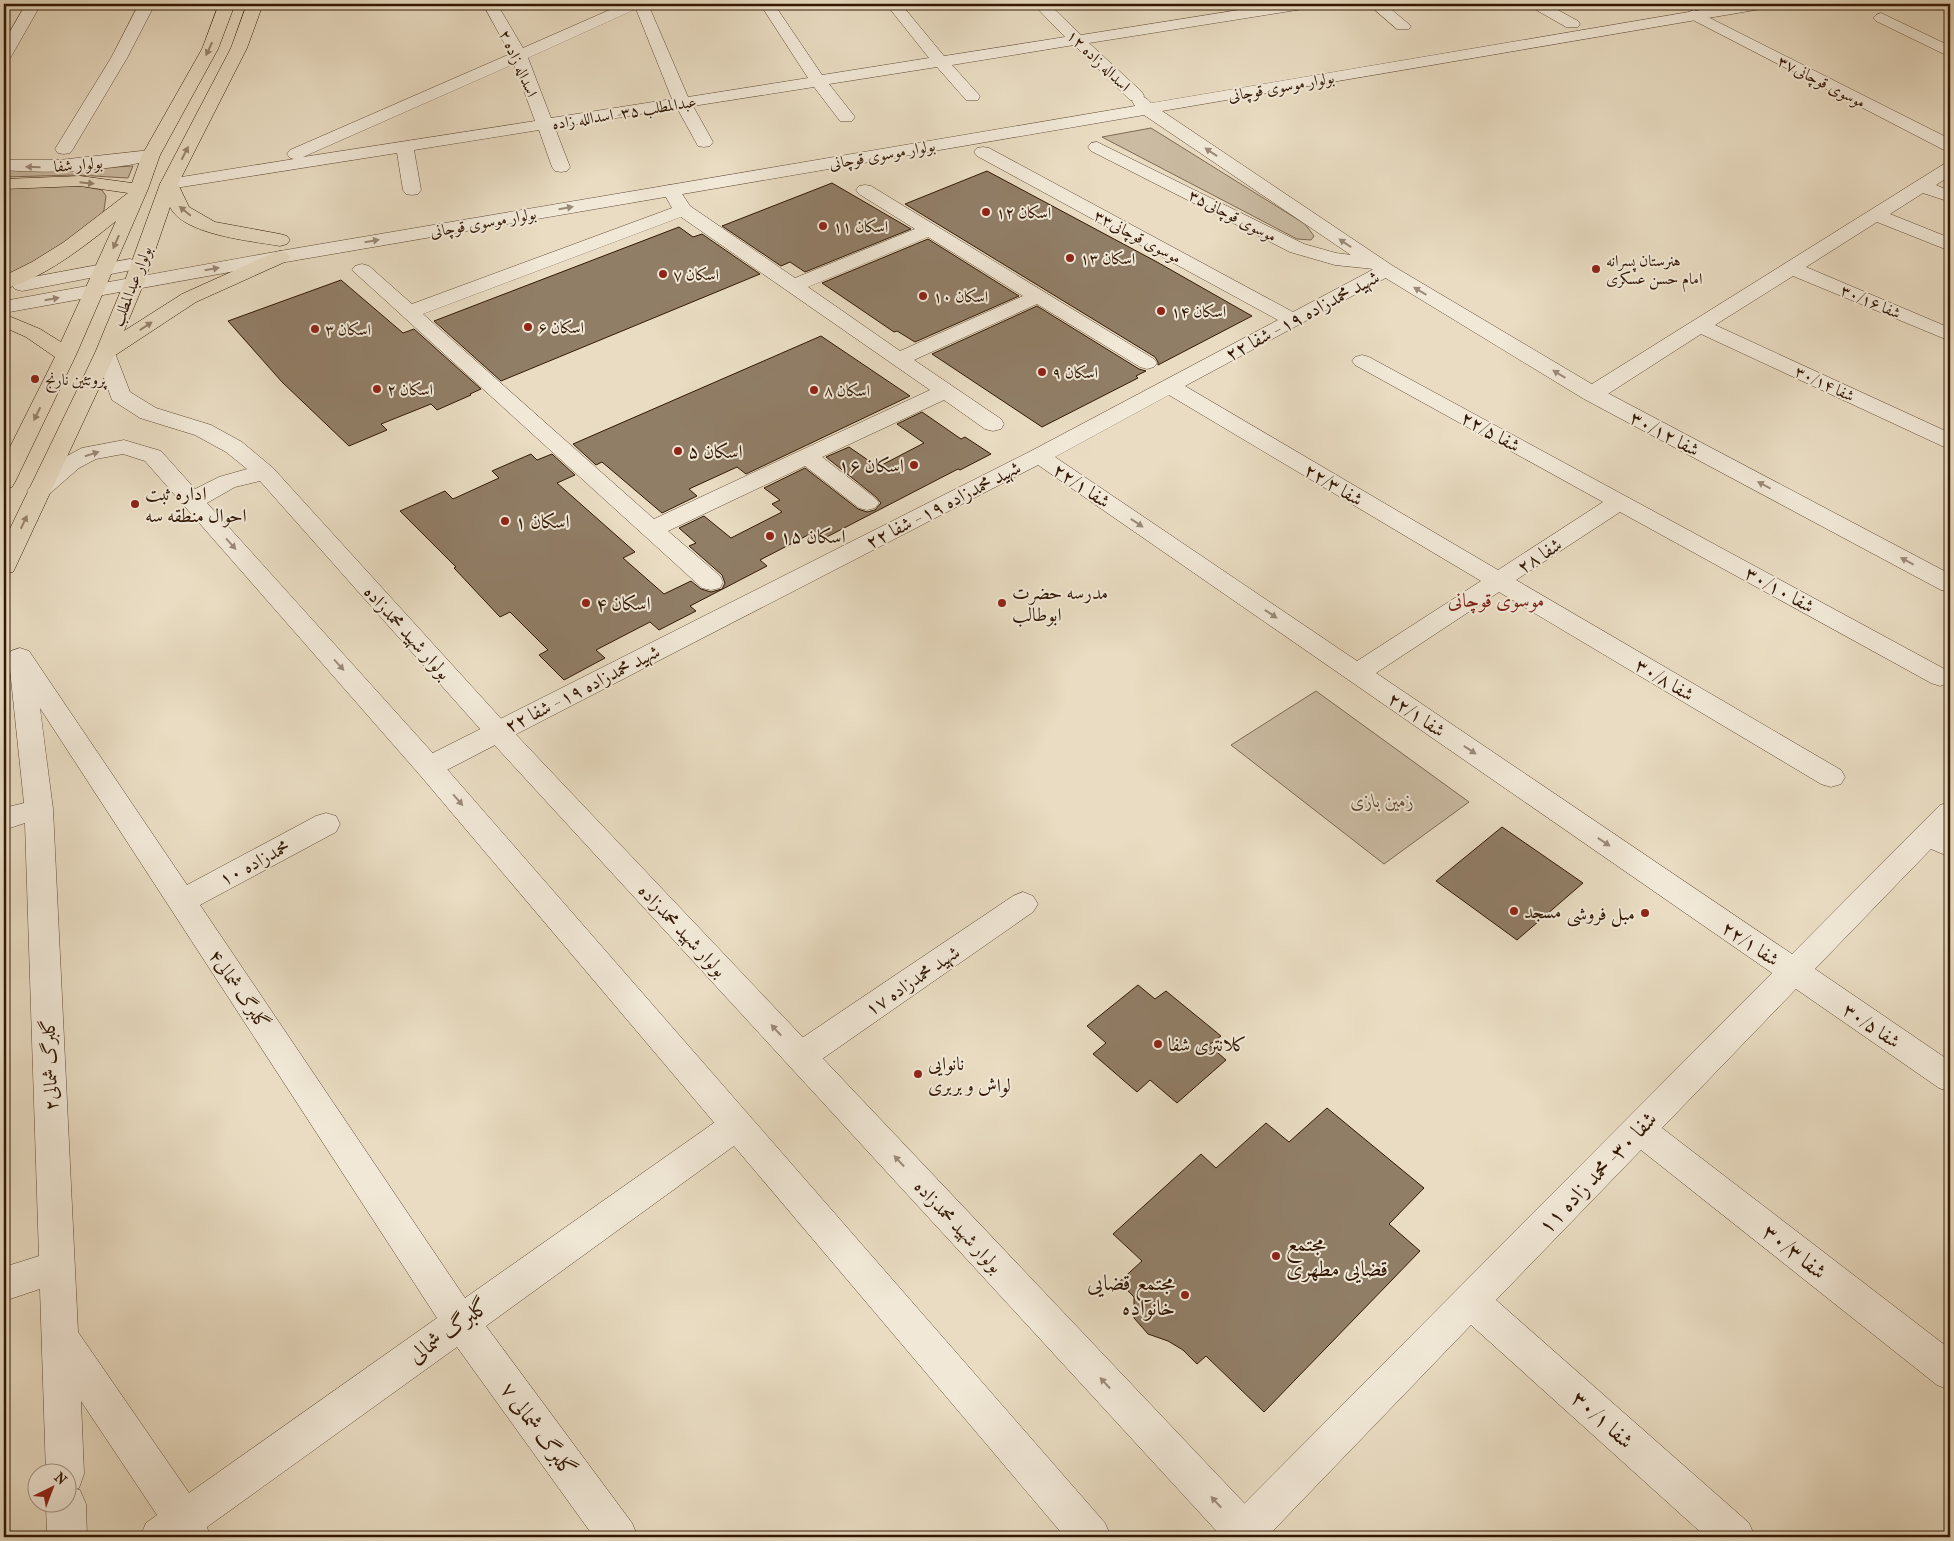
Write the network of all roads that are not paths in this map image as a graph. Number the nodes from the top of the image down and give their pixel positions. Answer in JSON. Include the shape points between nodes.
{"nodes":[{"id":1,"x":33,"y":4,"type":"edge"},
{"id":2,"x":147,"y":4,"type":"edge"},
{"id":3,"x":227,"y":4,"type":"edge"},
{"id":4,"x":255,"y":4,"type":"edge"},
{"id":5,"x":490,"y":4,"type":"edge"},
{"id":6,"x":635,"y":4,"type":"edge"},
{"id":7,"x":641,"y":4,"type":"edge"},
{"id":8,"x":767,"y":4,"type":"edge"},
{"id":9,"x":893,"y":4,"type":"edge"},
{"id":10,"x":1040,"y":4,"type":"edge"},
{"id":11,"x":1212,"y":4,"type":"edge"},
{"id":12,"x":1303,"y":4,"type":"edge"},
{"id":13,"x":1376,"y":4,"type":"edge"},
{"id":14,"x":1536,"y":4,"type":"edge"},
{"id":15,"x":1761,"y":4,"type":"edge"},
{"id":16,"x":1690,"y":10,"type":"edge"},
{"id":17,"x":1228,"y":16,"type":"junction"},
{"id":18,"x":1880,"y":18,"type":"dead end"},
{"id":19,"x":1572,"y":24,"type":"junction"},
{"id":20,"x":1403,"y":26,"type":"dead end"},
{"id":21,"x":1078,"y":40,"type":"junction"},
{"id":22,"x":1950,"y":52,"type":"edge"},
{"id":23,"x":4,"y":55,"type":"edge"},
{"id":24,"x":519,"y":56,"type":"junction"},
{"id":25,"x":940,"y":62,"type":"junction"},
{"id":26,"x":818,"y":81,"type":"junction"},
{"id":27,"x":972,"y":96,"type":"dead end"},
{"id":28,"x":682,"y":102,"type":"junction"},
{"id":29,"x":1141,"y":102,"type":"junction"},
{"id":30,"x":846,"y":117,"type":"dead end"},
{"id":31,"x":546,"y":124,"type":"junction"},
{"id":32,"x":704,"y":142,"type":"dead end"},
{"id":33,"x":405,"y":146,"type":"junction"},
{"id":34,"x":1950,"y":146,"type":"edge"},
{"id":35,"x":1096,"y":147,"type":"dead end"},
{"id":36,"x":64,"y":149,"type":"dead end"},
{"id":37,"x":983,"y":152,"type":"dead end"},
{"id":38,"x":151,"y":155,"type":"junction"},
{"id":39,"x":4,"y":165,"type":"edge"},
{"id":40,"x":561,"y":166,"type":"dead end"},
{"id":41,"x":1950,"y":168,"type":"edge"},
{"id":42,"x":257,"y":170,"type":"junction"},
{"id":43,"x":4,"y":184,"type":"edge"},
{"id":44,"x":169,"y":184,"type":"junction"},
{"id":45,"x":1922,"y":186,"type":"junction"},
{"id":46,"x":412,"y":190,"type":"dead end"},
{"id":47,"x":671,"y":190,"type":"junction"},
{"id":48,"x":865,"y":190,"type":"dead end"},
{"id":49,"x":138,"y":191,"type":"junction"},
{"id":50,"x":1950,"y":197,"type":"edge"},
{"id":51,"x":683,"y":210,"type":"junction"},
{"id":52,"x":1876,"y":215,"type":"junction"},
{"id":53,"x":453,"y":219,"type":"junction"},
{"id":54,"x":930,"y":230,"type":"junction"},
{"id":55,"x":1950,"y":245,"type":"edge"},
{"id":56,"x":233,"y":248,"type":"dead end"},
{"id":57,"x":280,"y":248,"type":"junction"},
{"id":58,"x":150,"y":262,"type":"junction"},
{"id":59,"x":1381,"y":267,"type":"junction"},
{"id":60,"x":1792,"y":268,"type":"junction"},
{"id":61,"x":104,"y":269,"type":"junction"},
{"id":62,"x":362,"y":270,"type":"dead end"},
{"id":63,"x":134,"y":283,"type":"junction"},
{"id":64,"x":4,"y":284,"type":"edge"},
{"id":65,"x":793,"y":286,"type":"junction"},
{"id":66,"x":4,"y":289,"type":"edge"},
{"id":67,"x":94,"y":291,"type":"junction"},
{"id":68,"x":1039,"y":296,"type":"junction"},
{"id":69,"x":4,"y":307,"type":"edge"},
{"id":70,"x":410,"y":312,"type":"junction"},
{"id":71,"x":4,"y":320,"type":"edge"},
{"id":72,"x":1293,"y":320,"type":"junction"},
{"id":73,"x":1700,"y":326,"type":"junction"},
{"id":74,"x":1950,"y":335,"type":"edge"},
{"id":75,"x":105,"y":353,"type":"junction"},
{"id":76,"x":66,"y":355,"type":"junction"},
{"id":77,"x":899,"y":359,"type":"junction"},
{"id":78,"x":1362,"y":361,"type":"dead end"},
{"id":79,"x":1147,"y":362,"type":"dead end"},
{"id":80,"x":1169,"y":386,"type":"junction"},
{"id":81,"x":945,"y":391,"type":"junction"},
{"id":82,"x":1592,"y":394,"type":"junction"},
{"id":83,"x":993,"y":424,"type":"dead end"},
{"id":84,"x":1950,"y":441,"type":"edge"},
{"id":85,"x":806,"y":456,"type":"junction"},
{"id":86,"x":1039,"y":456,"type":"junction"},
{"id":87,"x":264,"y":473,"type":"junction"},
{"id":88,"x":4,"y":482,"type":"edge"},
{"id":89,"x":38,"y":491,"type":"junction"},
{"id":90,"x":193,"y":502,"type":"junction"},
{"id":91,"x":1619,"y":502,"type":"junction"},
{"id":92,"x":867,"y":503,"type":"dead end"},
{"id":93,"x":652,"y":529,"type":"junction"},
{"id":94,"x":4,"y":566,"type":"edge"},
{"id":95,"x":1499,"y":581,"type":"junction"},
{"id":96,"x":711,"y":582,"type":"dead end"},
{"id":97,"x":1950,"y":584,"type":"edge"},
{"id":98,"x":12,"y":659,"type":"edge"},
{"id":99,"x":1357,"y":673,"type":"junction"},
{"id":100,"x":1940,"y":677,"type":"dead end"},
{"id":101,"x":497,"y":731,"type":"junction"},
{"id":102,"x":429,"y":767,"type":"junction"},
{"id":103,"x":1831,"y":777,"type":"dead end"},
{"id":104,"x":39,"y":809,"type":"junction"},
{"id":105,"x":4,"y":819,"type":"edge"},
{"id":106,"x":326,"y":824,"type":"dead end"},
{"id":107,"x":1943,"y":831,"type":"edge"},
{"id":108,"x":182,"y":901,"type":"junction"},
{"id":109,"x":1023,"y":904,"type":"dead end"},
{"id":110,"x":1794,"y":972,"type":"junction"},
{"id":111,"x":801,"y":1056,"type":"junction"},
{"id":112,"x":1950,"y":1078,"type":"edge"},
{"id":113,"x":737,"y":1125,"type":"junction"},
{"id":114,"x":1639,"y":1129,"type":"junction"},
{"id":115,"x":57,"y":1267,"type":"junction"},
{"id":116,"x":4,"y":1284,"type":"edge"},
{"id":117,"x":1471,"y":1301,"type":"junction"},
{"id":118,"x":460,"y":1321,"type":"junction"},
{"id":119,"x":60,"y":1338,"type":"junction"},
{"id":120,"x":1950,"y":1372,"type":"edge"},
{"id":121,"x":65,"y":1464,"type":"edge"},
{"id":122,"x":67,"y":1514,"type":"edge"},
{"id":123,"x":179,"y":1532,"type":"edge"},
{"id":124,"x":1247,"y":1534,"type":"edge"},
{"id":125,"x":68,"y":1537,"type":"edge"},
{"id":126,"x":618,"y":1537,"type":"edge"},
{"id":127,"x":1092,"y":1537,"type":"edge"},
{"id":128,"x":1735,"y":1537,"type":"edge"}],
"edges":[{"from":1,"to":23,"type":"street"},
{"from":2,"to":36,"type":"street","via":[[119,58]]},
{"from":3,"to":38,"type":"main road","name":"بولوار عبدالمطلب","one_way":true,"via":[[210,49]]},
{"from":44,"to":4,"type":"main road","name":"بولوار عبدالمطلب","one_way":true,"via":[[240,48]]},
{"from":5,"to":24,"type":"street","name":"اسداله زاده ۲"},
{"from":6,"to":24,"type":"street"},
{"from":7,"to":28,"type":"street"},
{"from":8,"to":26,"type":"street"},
{"from":9,"to":25,"type":"street"},
{"from":10,"to":21,"type":"street","name":"اسداله زاده ۱۲"},
{"from":11,"to":17,"type":"street"},
{"from":12,"to":17,"type":"street","name":"عبدالمطلب ۳۵- اسدالله زاده"},
{"from":13,"to":20,"type":"street"},
{"from":14,"to":19,"type":"street"},
{"from":15,"to":16,"type":"street","name":"بولوار موسوی قوچانی"},
{"from":16,"to":19,"type":"street","name":"بولوار موسوی قوچانی"},
{"from":16,"to":29,"type":"street","name":"بولوار موسوی قوچانی"},
{"from":16,"to":34,"type":"street","name":"موسوی قوچانی۳۷"},
{"from":17,"to":21,"type":"street","name":"عبدالمطلب ۳۵- اسدالله زاده"},
{"from":18,"to":22,"type":"street"},
{"from":19,"to":29,"type":"street","name":"بولوار موسوی قوچانی"},
{"from":21,"to":25,"type":"street","name":"عبدالمطلب ۳۵- اسدالله زاده"},
{"from":21,"to":29,"type":"street","name":"اسداله زاده ۱۲"},
{"from":24,"to":31,"type":"street","name":"اسداله زاده ۲"},
{"from":24,"to":42,"type":"street"},
{"from":25,"to":26,"type":"street","name":"عبدالمطلب ۳۵- اسدالله زاده"},
{"from":25,"to":27,"type":"street"},
{"from":26,"to":28,"type":"street","name":"عبدالمطلب ۳۵- اسدالله زاده"},
{"from":26,"to":30,"type":"street"},
{"from":28,"to":31,"type":"street","name":"عبدالمطلب ۳۵- اسدالله زاده"},
{"from":28,"to":32,"type":"street"},
{"from":29,"to":47,"type":"street","name":"بولوار موسوی قوچانی"},
{"from":29,"to":53,"type":"street","name":"بولوار موسوی قوچانی"},
{"from":59,"to":29,"type":"street","name":"موسوی قوچانی۳۵","one_way":true},
{"from":31,"to":33,"type":"street","name":"عبدالمطلب ۳۵- اسدالله زاده"},
{"from":31,"to":40,"type":"street","name":"اسداله زاده ۲"},
{"from":33,"to":42,"type":"street","name":"عبدالمطلب ۳۵- اسدالله زاده"},
{"from":33,"to":46,"type":"street"},
{"from":35,"to":59,"type":"street","name":"موسوی قوچانی۳۵","via":[[1298,248]]},
{"from":37,"to":72,"type":"street","name":"موسوی قوچانی۳۳"},
{"from":38,"to":39,"type":"street","name":"بولوار شفا","one_way":true,"via":[[92,164]]},
{"from":38,"to":49,"type":"main road","name":"بولوار عبدالمطلب"},
{"from":41,"to":45,"type":"street"},
{"from":42,"to":44,"type":"street","name":"عبدالمطلب ۳۵- اسدالله زاده"},
{"from":43,"to":49,"type":"main road","one_way":true,"via":[[80,182]]},
{"from":57,"to":44,"type":"main road","one_way":true,"via":[[209,227],[181,210]]},
{"from":44,"to":58,"type":"main road","name":"بولوار عبدالمطلب"},
{"from":45,"to":50,"type":"street"},
{"from":45,"to":52,"type":"street"},
{"from":47,"to":51,"type":"street"},
{"from":53,"to":47,"type":"street","name":"بولوار موسوی قوچانی","one_way":true},
{"from":48,"to":54,"type":"street"},
{"from":49,"to":61,"type":"main road","name":"بولوار عبدالمطلب","one_way":true},
{"from":49,"to":64,"type":"main road","via":[[95,230]]},
{"from":51,"to":65,"type":"street"},
{"from":51,"to":70,"type":"street"},
{"from":52,"to":55,"type":"street"},
{"from":52,"to":60,"type":"street"},
{"from":53,"to":57,"type":"street","name":"بولوار موسوی قوچانی"},
{"from":54,"to":65,"type":"street"},
{"from":54,"to":68,"type":"street"},
{"from":56,"to":57,"type":"street","name":"بولوار موسوی قوچانی"},
{"from":63,"to":57,"type":"street","name":"بولوار موسوی قوچانی","one_way":true},
{"from":75,"to":57,"type":"main road","one_way":true,"via":[[189,298]]},
{"from":58,"to":61,"type":"street"},
{"from":58,"to":63,"type":"main road","name":"بولوار عبدالمطلب"},
{"from":59,"to":72,"type":"street","name":"شهید محمدزاده ۱۹ - شفا ۲۲"},
{"from":82,"to":59,"type":"street","name":"شفا ۳۰/۱۲","one_way":true},
{"from":60,"to":73,"type":"street"},
{"from":60,"to":74,"type":"street","name":"شفا ۳۰/۱۶"},
{"from":61,"to":66,"type":"street"},
{"from":61,"to":67,"type":"main road","name":"بولوار عبدالمطلب"},
{"from":62,"to":70,"type":"street"},
{"from":63,"to":67,"type":"street","name":"بولوار موسوی قوچانی"},
{"from":63,"to":75,"type":"main road","name":"بولوار عبدالمطلب"},
{"from":65,"to":77,"type":"street"},
{"from":69,"to":67,"type":"street","name":"بولوار موسوی قوچانی","one_way":true},
{"from":67,"to":76,"type":"main road","name":"بولوار عبدالمطلب"},
{"from":68,"to":77,"type":"street"},
{"from":68,"to":79,"type":"street"},
{"from":70,"to":93,"type":"street"},
{"from":71,"to":76,"type":"main road"},
{"from":72,"to":80,"type":"street","name":"شهید محمدزاده ۱۹ - شفا ۲۲"},
{"from":73,"to":82,"type":"street"},
{"from":73,"to":84,"type":"street","name":"شفا ۳۰/۱۴"},
{"from":75,"to":87,"type":"street","name":"بولوار شهید محمدزاده","via":[[120,395],[148,413],[204,430],[234,447]]},
{"from":75,"to":89,"type":"main road","name":"بولوار عبدالمطلب"},
{"from":76,"to":88,"type":"main road","name":"بولوار عبدالمطلب","one_way":true},
{"from":77,"to":81,"type":"street"},
{"from":78,"to":91,"type":"street","name":"شفا ۲۲/۵"},
{"from":80,"to":86,"type":"street","name":"شهید محمدزاده ۱۹ - شفا ۲۲"},
{"from":80,"to":95,"type":"street","name":"شفا ۲۲/۳"},
{"from":81,"to":83,"type":"street"},
{"from":81,"to":85,"type":"street"},
{"from":97,"to":82,"type":"street","name":"شفا ۳۰/۱۲","one_way":true},
{"from":85,"to":92,"type":"street"},
{"from":85,"to":93,"type":"street"},
{"from":86,"to":99,"type":"street","name":"۲۲/۱ شفا","one_way":true},
{"from":86,"to":101,"type":"street","name":"شهید محمدزاده ۱۹ - شفا ۲۲"},
{"from":87,"to":90,"type":"street","via":[[217,485]]},
{"from":87,"to":101,"type":"street","name":"بولوار شهید محمدزاده"},
{"from":89,"to":90,"type":"street","one_way":true,"via":[[71,463],[90,453],[124,447],[153,456]]},
{"from":94,"to":89,"type":"main road","name":"بولوار عبدالمطلب","one_way":true},
{"from":90,"to":102,"type":"street","one_way":true},
{"from":91,"to":95,"type":"street","name":"شفا ۲۸"},
{"from":91,"to":100,"type":"street","name":"شفا ۳۰/۱۰"},
{"from":93,"to":96,"type":"street"},
{"from":95,"to":99,"type":"street","name":"شفا ۲۸"},
{"from":95,"to":103,"type":"street","name":"شفا ۳۰/۸"},
{"from":98,"to":104,"type":"street","name":"گلبرگ شمالی۲"},
{"from":98,"to":108,"type":"street","name":"گلبرگ شمالی۴"},
{"from":99,"to":110,"type":"street","name":"۲۲/۱ شفا","one_way":true},
{"from":101,"to":102,"type":"street","name":"شهید محمدزاده ۱۹ - شفا ۲۲"},
{"from":111,"to":101,"type":"street","name":"بولوار شهید محمدزاده","one_way":true},
{"from":102,"to":113,"type":"street","one_way":true},
{"from":104,"to":105,"type":"street"},
{"from":104,"to":115,"type":"street","name":"گلبرگ شمالی۲"},
{"from":106,"to":108,"type":"street","name":"محمدزاده ۱۰"},
{"from":107,"to":110,"type":"street","name":"شفا ۳۰- محمد زاده ۱۱"},
{"from":108,"to":118,"type":"street","name":"گلبرگ شمالی۴"},
{"from":109,"to":111,"type":"street","name":"شهید محمدزاده ۱۷"},
{"from":110,"to":112,"type":"street","name":"۳۰/۵ شفا"},
{"from":110,"to":114,"type":"street","name":"شفا ۳۰- محمد زاده ۱۱"},
{"from":124,"to":111,"type":"street","name":"بولوار شهید محمدزاده","one_way":true},
{"from":113,"to":118,"type":"street","name":"گلبرگ شمالی"},
{"from":113,"to":127,"type":"street"},
{"from":114,"to":117,"type":"street","name":"شفا ۳۰- محمد زاده ۱۱"},
{"from":114,"to":120,"type":"street","name":"۳۰/۳ شفا"},
{"from":115,"to":116,"type":"street"},
{"from":115,"to":119,"type":"street","name":"گلبرگ شمالی۲"},
{"from":117,"to":124,"type":"street","name":"شفا ۳۰- محمد زاده ۱۱"},
{"from":117,"to":128,"type":"street","name":"شفا ۳۰/۱"},
{"from":118,"to":123,"type":"street","name":"گلبرگ شمالی"},
{"from":118,"to":126,"type":"street","name":"گلبرگ شمالی ۷"},
{"from":119,"to":121,"type":"street","name":"گلبرگ شمالی۲"},
{"from":119,"to":123,"type":"street"},
{"from":122,"to":125,"type":"street"}]}
